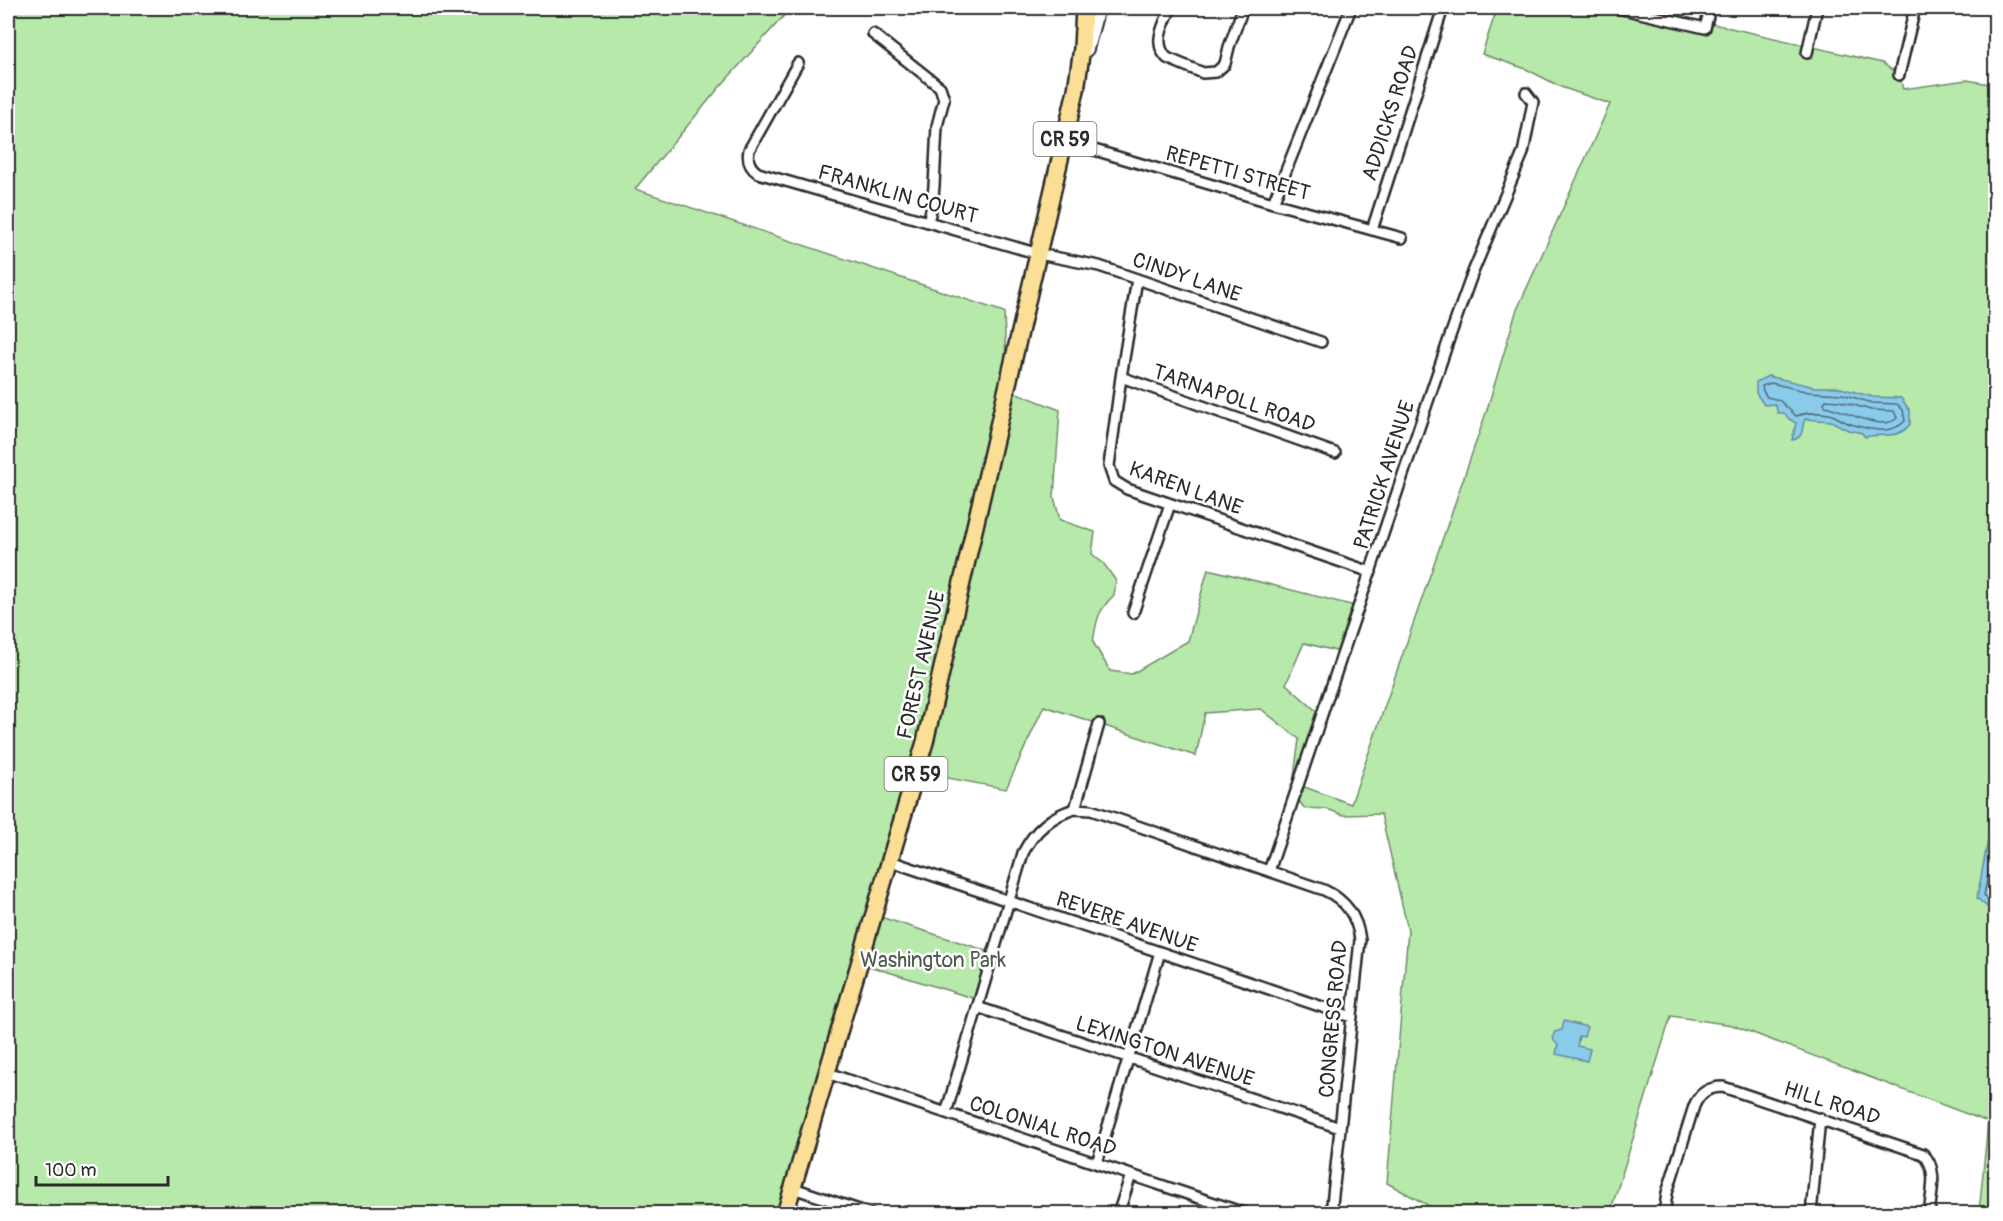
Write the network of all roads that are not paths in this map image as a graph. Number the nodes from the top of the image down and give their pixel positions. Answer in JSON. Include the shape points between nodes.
{"nodes":[{"id":1,"x":1084,"y":8,"type":"edge"},
{"id":2,"x":1098,"y":8,"type":"edge"},
{"id":3,"x":1171,"y":8,"type":"edge"},
{"id":4,"x":1243,"y":8,"type":"edge"},
{"id":5,"x":1351,"y":8,"type":"edge"},
{"id":6,"x":1443,"y":8,"type":"edge"},
{"id":7,"x":1618,"y":8,"type":"edge"},
{"id":8,"x":1710,"y":8,"type":"edge"},
{"id":9,"x":1817,"y":8,"type":"edge"},
{"id":10,"x":1915,"y":8,"type":"edge"},
{"id":11,"x":873,"y":34,"type":"dead end"},
{"id":12,"x":1807,"y":53,"type":"dead end"},
{"id":13,"x":798,"y":63,"type":"dead end"},
{"id":14,"x":1079,"y":72,"type":"junction"},
{"id":15,"x":1899,"y":75,"type":"dead end"},
{"id":16,"x":1526,"y":93,"type":"dead end"},
{"id":17,"x":1064,"y":141,"type":"junction"},
{"id":18,"x":1273,"y":203,"type":"junction"},
{"id":19,"x":928,"y":222,"type":"junction"},
{"id":20,"x":1372,"y":230,"type":"junction"},
{"id":21,"x":1402,"y":238,"type":"dead end"},
{"id":22,"x":1039,"y":254,"type":"junction"},
{"id":23,"x":1137,"y":279,"type":"junction"},
{"id":24,"x":1321,"y":342,"type":"dead end"},
{"id":25,"x":1121,"y":377,"type":"junction"},
{"id":26,"x":1335,"y":453,"type":"dead end"},
{"id":27,"x":1170,"y":504,"type":"junction"},
{"id":28,"x":1371,"y":572,"type":"junction"},
{"id":29,"x":1133,"y":613,"type":"dead end"},
{"id":30,"x":1099,"y":724,"type":"dead end"},
{"id":31,"x":1075,"y":809,"type":"junction"},
{"id":32,"x":890,"y":861,"type":"junction"},
{"id":33,"x":1269,"y":872,"type":"junction"},
{"id":34,"x":1009,"y":901,"type":"junction"},
{"id":35,"x":1160,"y":952,"type":"junction"},
{"id":36,"x":977,"y":1007,"type":"junction"},
{"id":37,"x":1352,"y":1017,"type":"junction"},
{"id":38,"x":1128,"y":1058,"type":"junction"},
{"id":39,"x":827,"y":1073,"type":"junction"},
{"id":40,"x":946,"y":1113,"type":"junction"},
{"id":41,"x":1820,"y":1118,"type":"junction"},
{"id":42,"x":1341,"y":1128,"type":"junction"},
{"id":43,"x":1097,"y":1163,"type":"junction"},
{"id":44,"x":1131,"y":1175,"type":"junction"},
{"id":45,"x":793,"y":1188,"type":"junction"},
{"id":46,"x":785,"y":1214,"type":"edge"},
{"id":47,"x":871,"y":1214,"type":"edge"},
{"id":48,"x":1118,"y":1214,"type":"edge"},
{"id":49,"x":1247,"y":1214,"type":"edge"},
{"id":50,"x":1331,"y":1214,"type":"edge"},
{"id":51,"x":1664,"y":1214,"type":"edge"},
{"id":52,"x":1811,"y":1214,"type":"edge"},
{"id":53,"x":1929,"y":1214,"type":"edge"}],
"edges":[{"from":1,"to":14,"type":"main road","number":"CR 59"},
{"from":2,"to":14,"type":"main road"},
{"from":3,"to":4,"type":"street","via":[[1160,47],[1167,58],[1203,73],[1216,72],[1225,64]]},
{"from":5,"to":18,"type":"street"},
{"from":6,"to":20,"type":"street","name":"ADDICKS ROAD"},
{"from":7,"to":8,"type":"street","via":[[1705,28]]},
{"from":9,"to":12,"type":"street"},
{"from":10,"to":15,"type":"street"},
{"from":11,"to":19,"type":"street","via":[[943,93],[936,135],[933,206]]},
{"from":13,"to":19,"type":"street","name":"FRANKLIN COURT","via":[[749,150],[749,164],[758,172]]},
{"from":14,"to":17,"type":"main road","number":"CR 59"},
{"from":16,"to":28,"type":"street","name":"PATRICK AVENUE","via":[[1533,102],[1523,153],[1473,272]]},
{"from":17,"to":18,"type":"street","name":"REPETTI STREET"},
{"from":17,"to":22,"type":"main road","number":"CR 59"},
{"from":18,"to":20,"type":"street","name":"REPETTI STREET"},
{"from":19,"to":22,"type":"street","name":"FRANKLIN COURT"},
{"from":20,"to":21,"type":"street","name":"REPETTI STREET"},
{"from":22,"to":23,"type":"street","name":"CINDY LANE","via":[[1099,266]]},
{"from":22,"to":32,"type":"main road","name":"FOREST AVENUE","number":"CR 59","via":[[925,742]]},
{"from":23,"to":24,"type":"street","name":"CINDY LANE"},
{"from":23,"to":25,"type":"street","name":"KAREN LANE"},
{"from":25,"to":26,"type":"street","name":"TARNAPOLL ROAD"},
{"from":25,"to":27,"type":"street","name":"KAREN LANE","via":[[1110,474],[1120,486]]},
{"from":27,"to":28,"type":"street","name":"KAREN LANE"},
{"from":27,"to":29,"type":"street"},
{"from":28,"to":33,"type":"street","name":"PATRICK AVENUE"},
{"from":30,"to":31,"type":"street"},
{"from":31,"to":33,"type":"street","name":"CONGRESS ROAD","via":[[1091,810]]},
{"from":31,"to":34,"type":"street","via":[[1046,822],[1029,842]]},
{"from":32,"to":34,"type":"street","name":"REVERE AVENUE"},
{"from":32,"to":39,"type":"main road","name":"FOREST AVENUE","number":"CR 59"},
{"from":33,"to":37,"type":"street","name":"CONGRESS ROAD","via":[[1334,895],[1355,917],[1360,940]]},
{"from":34,"to":35,"type":"street","name":"REVERE AVENUE"},
{"from":34,"to":36,"type":"street"},
{"from":35,"to":37,"type":"street","name":"REVERE AVENUE"},
{"from":35,"to":38,"type":"street"},
{"from":36,"to":38,"type":"street","name":"LEXINGTON AVENUE"},
{"from":36,"to":40,"type":"street"},
{"from":37,"to":42,"type":"street","name":"CONGRESS ROAD"},
{"from":38,"to":42,"type":"street","name":"LEXINGTON AVENUE"},
{"from":38,"to":43,"type":"street"},
{"from":39,"to":40,"type":"street","name":"COLONIAL ROAD"},
{"from":39,"to":45,"type":"main road","name":"FOREST AVENUE","number":"CR 59"},
{"from":40,"to":43,"type":"street","name":"COLONIAL ROAD"},
{"from":41,"to":51,"type":"street","name":"HILL ROAD","via":[[1723,1087],[1707,1089],[1697,1099],[1682,1142]]},
{"from":41,"to":52,"type":"street"},
{"from":41,"to":53,"type":"street","name":"HILL ROAD","via":[[1917,1150],[1928,1158],[1933,1172]]},
{"from":42,"to":50,"type":"street","name":"CONGRESS ROAD"},
{"from":43,"to":44,"type":"street","name":"COLONIAL ROAD"},
{"from":44,"to":48,"type":"street"},
{"from":44,"to":49,"type":"street","name":"COLONIAL ROAD"},
{"from":45,"to":46,"type":"main road","name":"FOREST AVENUE","number":"CR 59"},
{"from":45,"to":47,"type":"street"}]}
